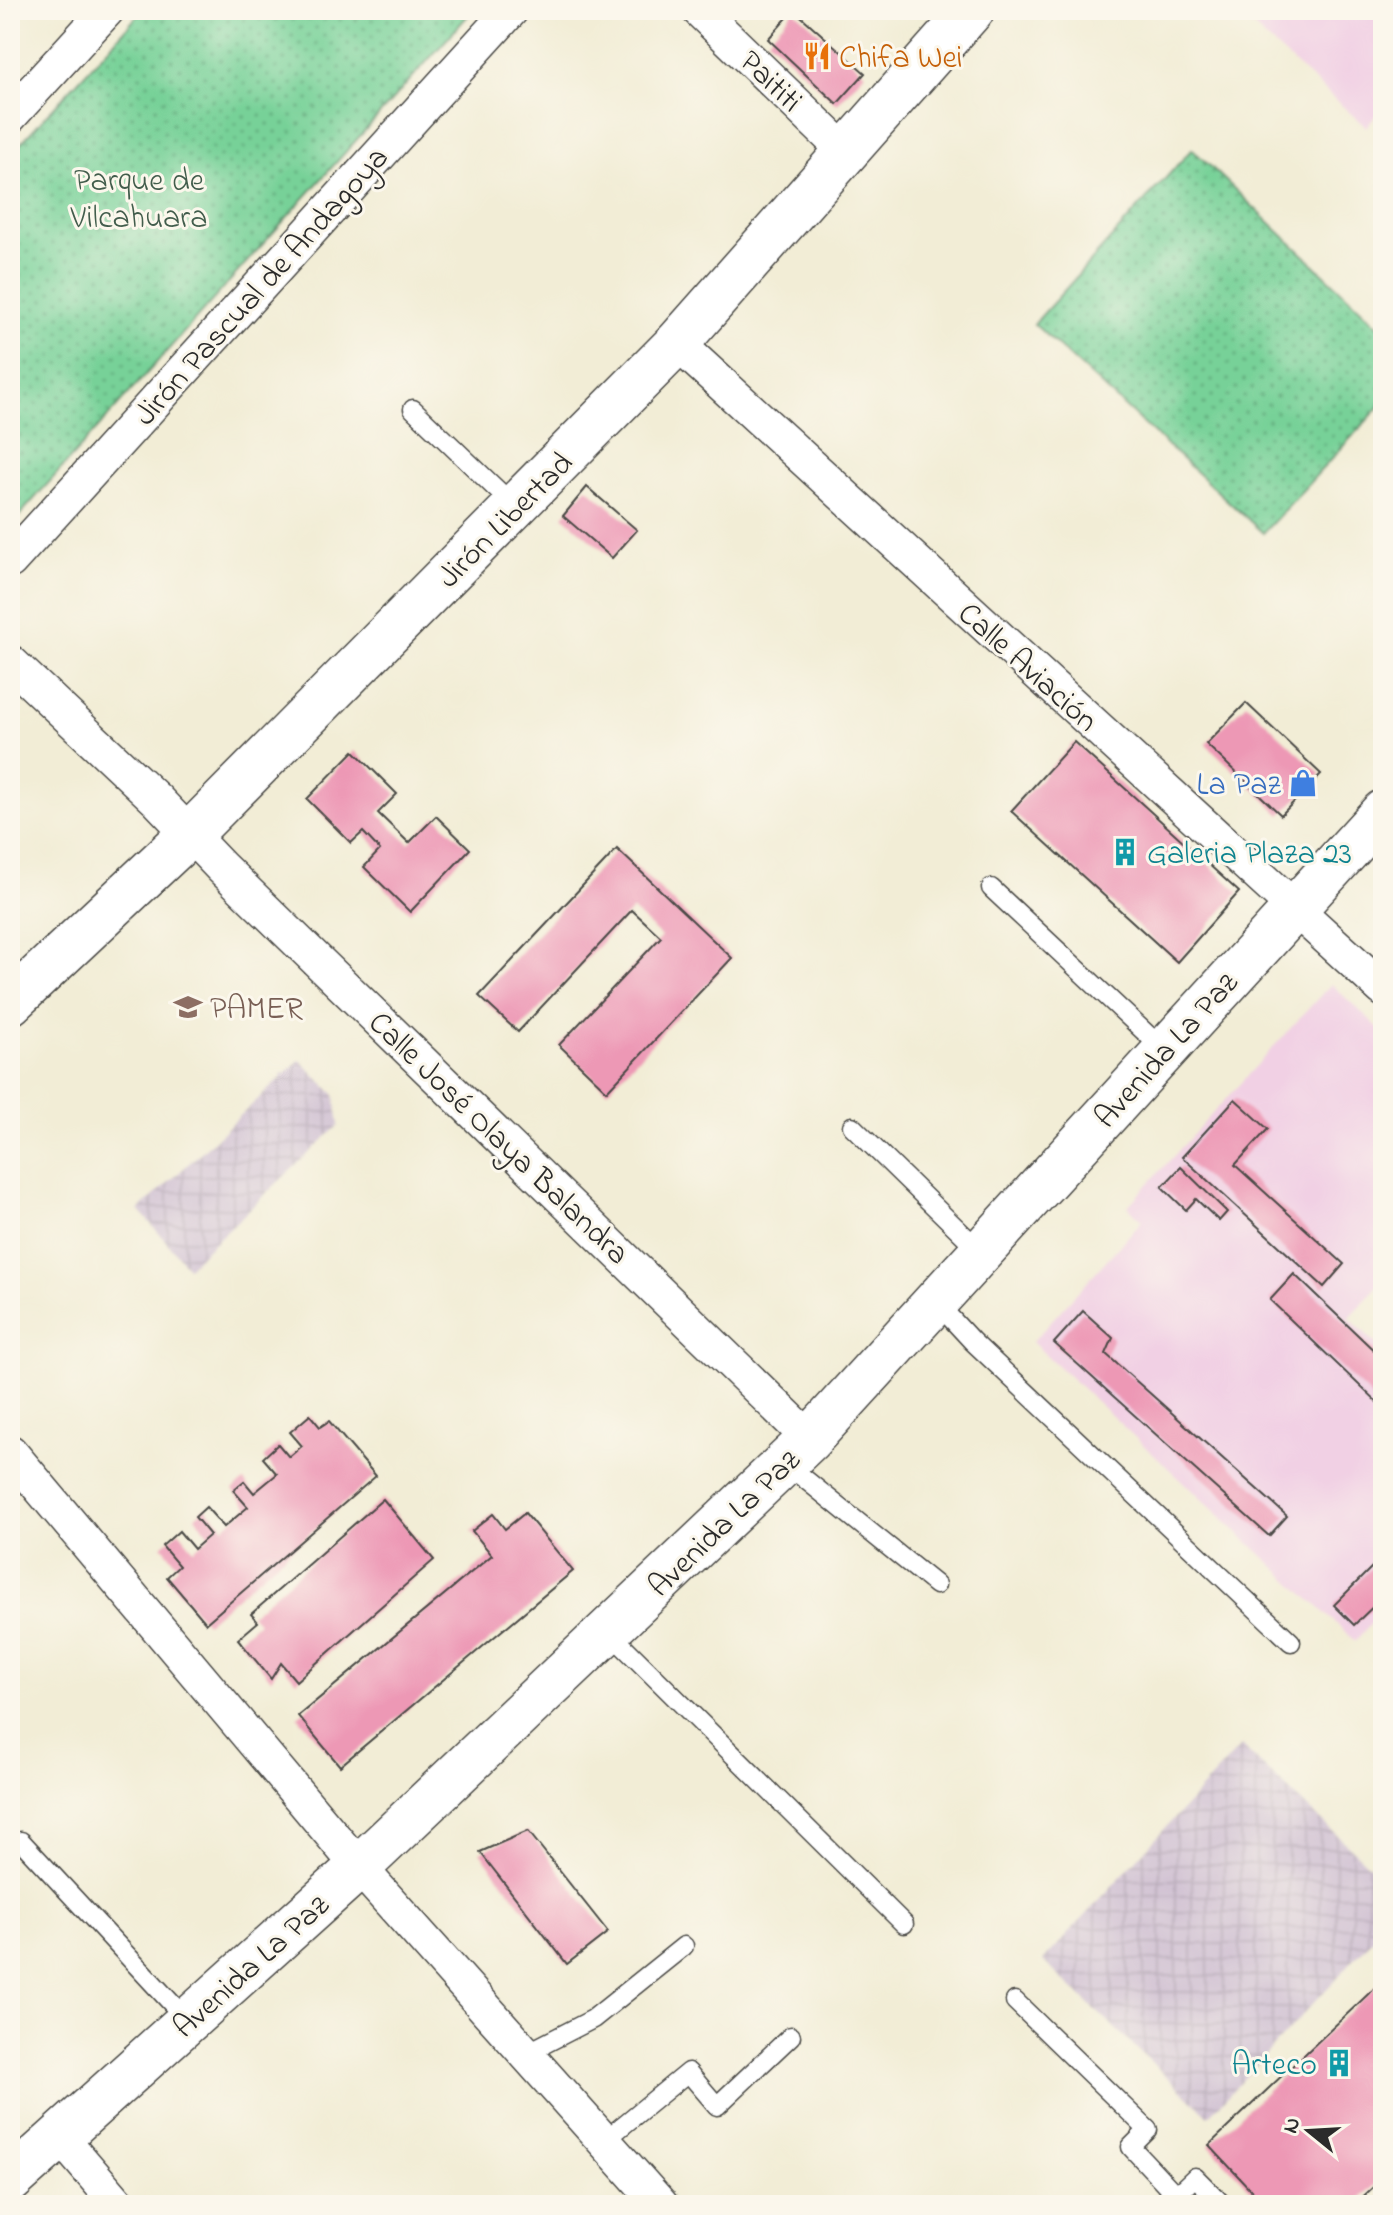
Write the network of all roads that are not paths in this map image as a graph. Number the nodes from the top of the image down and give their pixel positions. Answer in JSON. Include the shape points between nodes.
{"nodes":[{"id":1,"x":107,"y":10,"type":"edge"},
{"id":2,"x":511,"y":10,"type":"edge"},
{"id":3,"x":699,"y":10,"type":"edge"},
{"id":4,"x":972,"y":10,"type":"edge"},
{"id":5,"x":10,"y":116,"type":"edge"},
{"id":6,"x":844,"y":150,"type":"junction"},
{"id":7,"x":677,"y":343,"type":"junction"},
{"id":8,"x":413,"y":409,"type":"dead end"},
{"id":9,"x":515,"y":507,"type":"junction"},
{"id":10,"x":10,"y":561,"type":"edge"},
{"id":11,"x":10,"y":662,"type":"edge"},
{"id":12,"x":1383,"y":812,"type":"edge"},
{"id":13,"x":189,"y":835,"type":"junction"},
{"id":14,"x":991,"y":888,"type":"dead end"},
{"id":15,"x":1293,"y":908,"type":"junction"},
{"id":16,"x":1383,"y":989,"type":"edge"},
{"id":17,"x":10,"y":1003,"type":"edge"},
{"id":18,"x":1164,"y":1050,"type":"junction"},
{"id":19,"x":852,"y":1126,"type":"dead end"},
{"id":20,"x":981,"y":1252,"type":"junction"},
{"id":21,"x":935,"y":1301,"type":"junction"},
{"id":22,"x":798,"y":1451,"type":"junction"},
{"id":23,"x":10,"y":1452,"type":"edge"},
{"id":24,"x":936,"y":1585,"type":"dead end"},
{"id":25,"x":608,"y":1631,"type":"junction"},
{"id":26,"x":1291,"y":1642,"type":"dead end"},
{"id":27,"x":21,"y":1841,"type":"dead end"},
{"id":28,"x":359,"y":1867,"type":"junction"},
{"id":29,"x":904,"y":1924,"type":"dead end"},
{"id":30,"x":684,"y":1946,"type":"dead end"},
{"id":31,"x":1015,"y":2001,"type":"dead end"},
{"id":32,"x":188,"y":2021,"type":"junction"},
{"id":33,"x":791,"y":2036,"type":"dead end"},
{"id":34,"x":525,"y":2054,"type":"junction"},
{"id":35,"x":59,"y":2135,"type":"junction"},
{"id":36,"x":604,"y":2141,"type":"junction"},
{"id":37,"x":10,"y":2181,"type":"edge"},
{"id":38,"x":119,"y":2205,"type":"edge"},
{"id":39,"x":661,"y":2205,"type":"edge"},
{"id":40,"x":1223,"y":2205,"type":"edge"}],
"edges":[{"from":1,"to":5,"type":"street"},
{"from":2,"to":10,"type":"street","name":"Jirón Pascual de Andagoya"},
{"from":3,"to":6,"type":"street","name":"Paititi"},
{"from":4,"to":6,"type":"main road","name":"Jirón Libertad"},
{"from":6,"to":7,"type":"main road","name":"Jirón Libertad"},
{"from":7,"to":9,"type":"main road","name":"Jirón Libertad"},
{"from":7,"to":15,"type":"street","name":"Calle Aviación"},
{"from":8,"to":9,"type":"lane"},
{"from":9,"to":13,"type":"main road","name":"Jirón Libertad"},
{"from":11,"to":13,"type":"street","name":"Calle José Olaya Balandra"},
{"from":12,"to":15,"type":"main road","name":"Avenida La Paz"},
{"from":13,"to":17,"type":"main road","name":"Jirón Libertad"},
{"from":13,"to":22,"type":"street","name":"Calle José Olaya Balandra"},
{"from":14,"to":18,"type":"lane"},
{"from":15,"to":16,"type":"street","name":"Calle Aviación"},
{"from":15,"to":18,"type":"main road","name":"Avenida La Paz"},
{"from":18,"to":20,"type":"main road","name":"Avenida La Paz"},
{"from":19,"to":20,"type":"lane"},
{"from":20,"to":21,"type":"main road","name":"Avenida La Paz"},
{"from":21,"to":22,"type":"main road","name":"Avenida La Paz"},
{"from":21,"to":26,"type":"lane"},
{"from":22,"to":24,"type":"lane"},
{"from":22,"to":25,"type":"main road","name":"Avenida La Paz"},
{"from":23,"to":28,"type":"street"},
{"from":25,"to":28,"type":"main road","name":"Avenida La Paz"},
{"from":25,"to":29,"type":"lane"},
{"from":27,"to":32,"type":"lane"},
{"from":28,"to":32,"type":"main road","name":"Avenida La Paz"},
{"from":28,"to":34,"type":"street"},
{"from":30,"to":34,"type":"lane","via":[[593,2019]]},
{"from":31,"to":40,"type":"lane","via":[[1148,2130],[1131,2147],[1176,2195],[1195,2177]]},
{"from":32,"to":35,"type":"main road","name":"Avenida La Paz"},
{"from":33,"to":36,"type":"lane","via":[[717,2106],[688,2072]]},
{"from":34,"to":36,"type":"street"},
{"from":35,"to":37,"type":"main road","name":"Avenida La Paz"},
{"from":35,"to":38,"type":"street"},
{"from":36,"to":39,"type":"street"}]}
